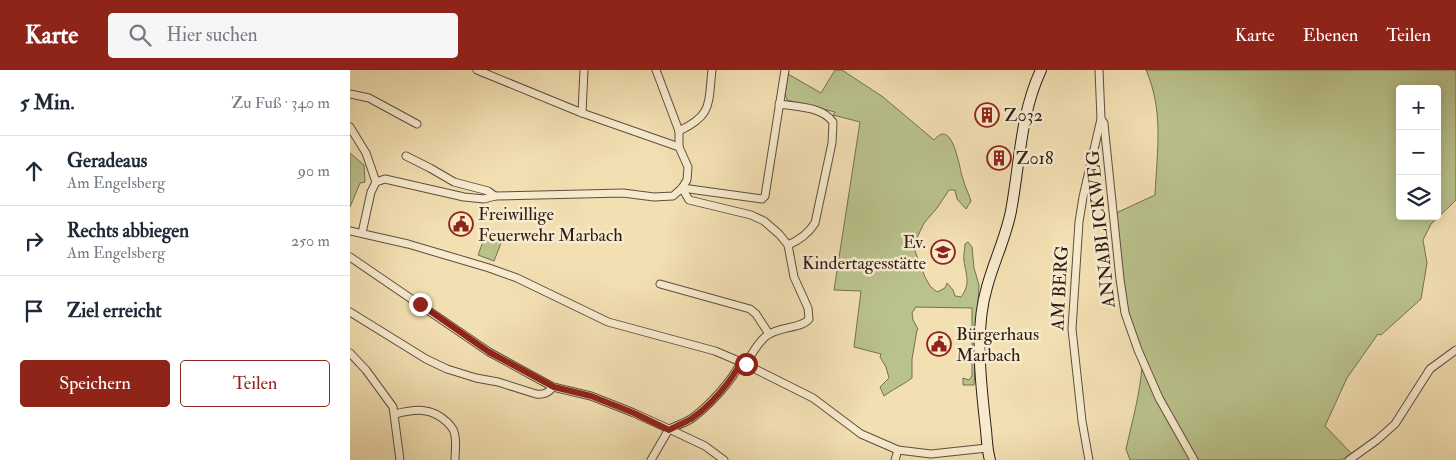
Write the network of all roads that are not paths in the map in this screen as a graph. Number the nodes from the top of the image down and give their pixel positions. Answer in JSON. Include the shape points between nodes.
{"nodes":[{"id":1,"x":477,"y":70,"type":"edge"},
{"id":2,"x":584,"y":70,"type":"edge"},
{"id":3,"x":656,"y":70,"type":"edge"},
{"id":4,"x":712,"y":70,"type":"edge"},
{"id":5,"x":785,"y":70,"type":"edge"},
{"id":6,"x":1040,"y":70,"type":"edge"},
{"id":7,"x":1099,"y":70,"type":"edge"},
{"id":8,"x":350,"y":94,"type":"edge"},
{"id":9,"x":779,"y":104,"type":"junction"},
{"id":10,"x":582,"y":113,"type":"junction"},
{"id":11,"x":1101,"y":119,"type":"junction"},
{"id":12,"x":417,"y":124,"type":"dead end"},
{"id":13,"x":350,"y":127,"type":"edge"},
{"id":14,"x":679,"y":131,"type":"junction"},
{"id":15,"x":680,"y":147,"type":"junction"},
{"id":16,"x":406,"y":156,"type":"dead end"},
{"id":17,"x":376,"y":182,"type":"junction"},
{"id":18,"x":682,"y":188,"type":"junction"},
{"id":19,"x":495,"y":196,"type":"junction"},
{"id":20,"x":350,"y":231,"type":"edge"},
{"id":21,"x":362,"y":233,"type":"junction"},
{"id":22,"x":788,"y":245,"type":"junction"},
{"id":23,"x":350,"y":257,"type":"edge"},
{"id":24,"x":660,"y":284,"type":"dead end"},
{"id":25,"x":350,"y":312,"type":"edge"},
{"id":26,"x":769,"y":334,"type":"junction"},
{"id":27,"x":1456,"y":350,"type":"edge"},
{"id":28,"x":350,"y":353,"type":"edge"},
{"id":29,"x":744,"y":363,"type":"junction"},
{"id":30,"x":554,"y":387,"type":"junction"},
{"id":31,"x":395,"y":414,"type":"junction"},
{"id":32,"x":669,"y":430,"type":"junction"},
{"id":33,"x":988,"y":448,"type":"junction"},
{"id":34,"x":898,"y":450,"type":"junction"},
{"id":35,"x":400,"y":460,"type":"edge"},
{"id":36,"x":455,"y":460,"type":"edge"},
{"id":37,"x":651,"y":460,"type":"edge"},
{"id":38,"x":724,"y":460,"type":"edge"},
{"id":39,"x":896,"y":460,"type":"edge"},
{"id":40,"x":990,"y":460,"type":"edge"},
{"id":41,"x":1090,"y":460,"type":"edge"},
{"id":42,"x":1194,"y":460,"type":"edge"},
{"id":43,"x":1349,"y":460,"type":"edge"}],
"edges":[{"from":1,"to":10,"type":"street"},
{"from":2,"to":10,"type":"street"},
{"from":3,"to":14,"type":"street"},
{"from":4,"to":14,"type":"street","via":[[706,112],[695,123]]},
{"from":5,"to":9,"type":"street"},
{"from":6,"to":33,"type":"main road","via":[[1028,103],[1011,211],[983,305],[981,388]]},
{"from":7,"to":11,"type":"street","name":"ANNABLICKWEG"},
{"from":8,"to":12,"type":"street","via":[[369,98]]},
{"from":9,"to":18,"type":"street","via":[[762,199]]},
{"from":9,"to":22,"type":"street","via":[[828,114],[833,122],[815,223],[810,231]]},
{"from":10,"to":15,"type":"street"},
{"from":11,"to":41,"type":"street","name":"AM BERG","via":[[1079,222],[1072,329],[1082,421]]},
{"from":11,"to":42,"type":"street","name":"ANNABLICKWEG","via":[[1125,312],[1159,398]]},
{"from":13,"to":17,"type":"street","via":[[366,154]]},
{"from":14,"to":15,"type":"street"},
{"from":15,"to":18,"type":"street","via":[[688,167],[687,180]]},
{"from":16,"to":19,"type":"street","via":[[454,182]]},
{"from":17,"to":19,"type":"street","via":[[395,180],[474,199]]},
{"from":17,"to":21,"type":"street"},
{"from":18,"to":19,"type":"street","via":[[673,196],[623,193]]},
{"from":18,"to":22,"type":"street","via":[[689,200],[738,211],[764,221]]},
{"from":20,"to":21,"type":"street"},
{"from":21,"to":29,"type":"street","via":[[490,268],[608,322],[715,351]]},
{"from":22,"to":26,"type":"street","via":[[794,276],[808,308],[809,319],[804,324],[784,327]]},
{"from":23,"to":30,"type":"street","via":[[489,352]]},
{"from":24,"to":26,"type":"street","via":[[750,309]]},
{"from":25,"to":30,"type":"street","via":[[447,369],[536,394],[542,395]]},
{"from":26,"to":29,"type":"street"},
{"from":27,"to":43,"type":"street","via":[[1430,369],[1395,424]]},
{"from":28,"to":31,"type":"street","via":[[378,385]]},
{"from":29,"to":32,"type":"street","via":[[712,400],[691,418]]},
{"from":29,"to":34,"type":"street","via":[[813,398],[861,434]]},
{"from":30,"to":32,"type":"street","via":[[591,396]]},
{"from":31,"to":35,"type":"street"},
{"from":31,"to":36,"type":"street","via":[[418,409],[433,412],[445,420],[454,431]]},
{"from":32,"to":37,"type":"street"},
{"from":32,"to":38,"type":"street","via":[[705,446]]},
{"from":33,"to":34,"type":"street","via":[[931,454]]},
{"from":33,"to":40,"type":"main road"},
{"from":34,"to":39,"type":"street"}]}
